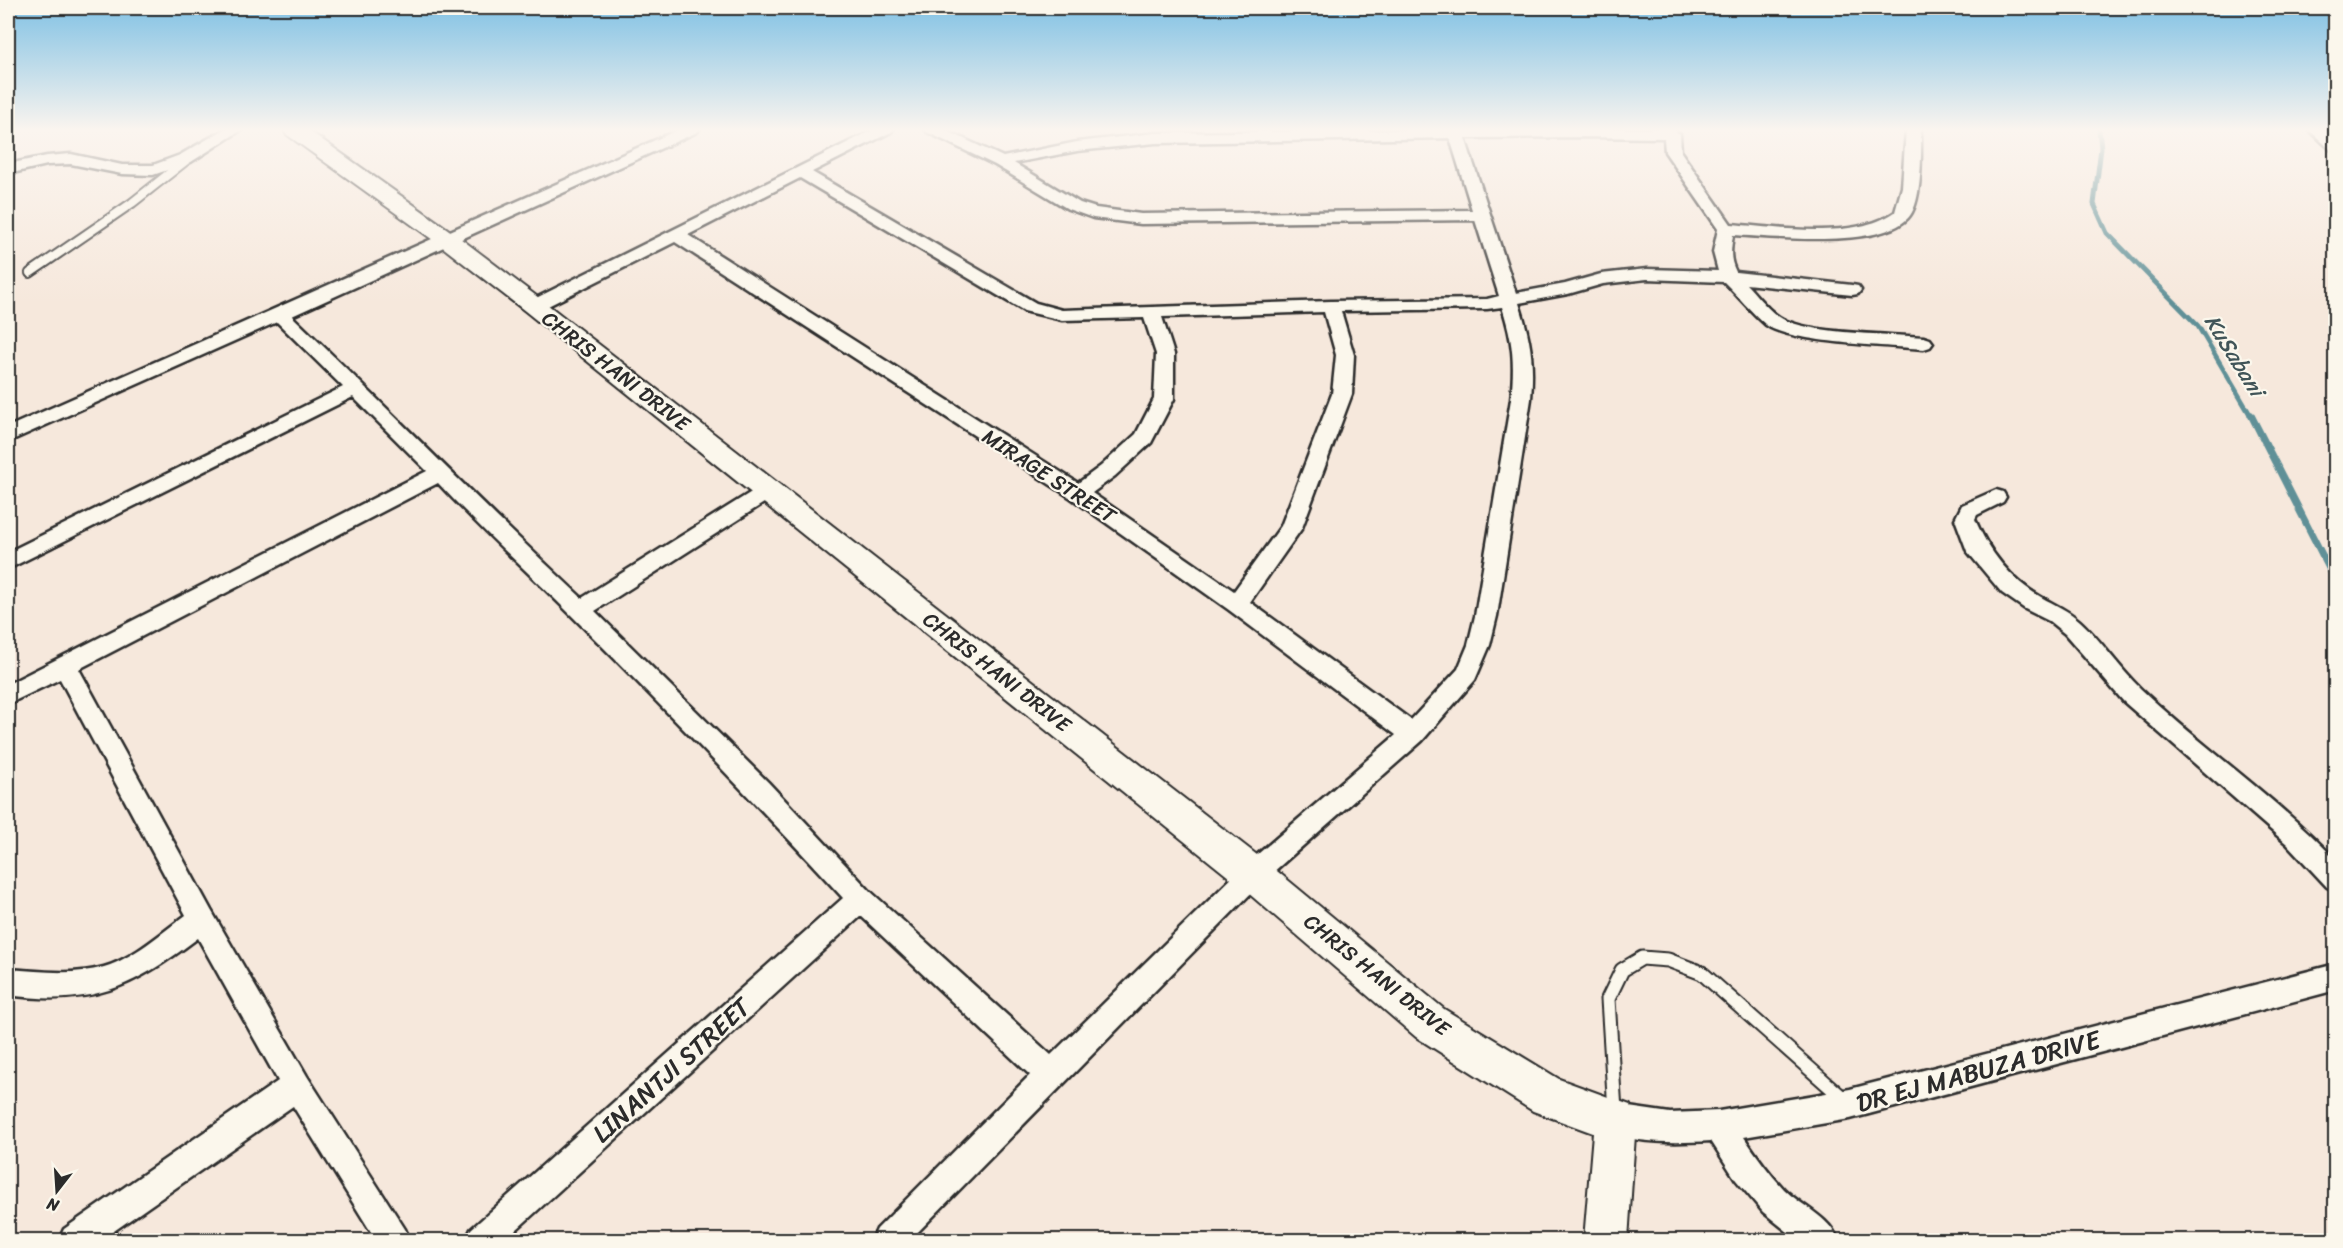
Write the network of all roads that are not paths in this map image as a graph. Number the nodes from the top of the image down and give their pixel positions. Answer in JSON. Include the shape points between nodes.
{"nodes":[{"id":1,"x":152,"y":187,"type":"edge"},
{"id":2,"x":375,"y":187,"type":"edge"},
{"id":3,"x":564,"y":187,"type":"edge"},
{"id":4,"x":772,"y":187,"type":"edge"},
{"id":5,"x":826,"y":187,"type":"edge"},
{"id":6,"x":1043,"y":187,"type":"edge"},
{"id":7,"x":1473,"y":187,"type":"edge"},
{"id":8,"x":1697,"y":187,"type":"edge"},
{"id":9,"x":1910,"y":187,"type":"edge"},
{"id":10,"x":1482,"y":215,"type":"junction"},
{"id":11,"x":1726,"y":229,"type":"junction"},
{"id":12,"x":675,"y":234,"type":"junction"},
{"id":13,"x":448,"y":240,"type":"junction"},
{"id":14,"x":30,"y":273,"type":"dead end"},
{"id":15,"x":1729,"y":277,"type":"junction"},
{"id":16,"x":1852,"y":290,"type":"dead end"},
{"id":17,"x":1510,"y":300,"type":"junction"},
{"id":18,"x":534,"y":306,"type":"junction"},
{"id":19,"x":1331,"y":306,"type":"junction"},
{"id":20,"x":279,"y":314,"type":"junction"},
{"id":21,"x":1152,"y":314,"type":"junction"},
{"id":22,"x":1924,"y":343,"type":"dead end"},
{"id":23,"x":356,"y":388,"type":"junction"},
{"id":24,"x":8,"y":435,"type":"edge"},
{"id":25,"x":439,"y":474,"type":"junction"},
{"id":26,"x":768,"y":491,"type":"junction"},
{"id":27,"x":1078,"y":494,"type":"junction"},
{"id":28,"x":1996,"y":497,"type":"dead end"},
{"id":29,"x":8,"y":561,"type":"edge"},
{"id":30,"x":1237,"y":604,"type":"junction"},
{"id":31,"x":580,"y":610,"type":"junction"},
{"id":32,"x":65,"y":666,"type":"junction"},
{"id":33,"x":8,"y":695,"type":"edge"},
{"id":34,"x":1413,"y":734,"type":"junction"},
{"id":35,"x":1253,"y":874,"type":"junction"},
{"id":36,"x":2336,"y":879,"type":"edge"},
{"id":37,"x":861,"y":899,"type":"junction"},
{"id":38,"x":202,"y":919,"type":"junction"},
{"id":39,"x":2336,"y":977,"type":"edge"},
{"id":40,"x":8,"y":982,"type":"edge"},
{"id":41,"x":1051,"y":1075,"type":"junction"},
{"id":42,"x":297,"y":1086,"type":"junction"},
{"id":43,"x":1850,"y":1104,"type":"junction"},
{"id":44,"x":1615,"y":1120,"type":"junction"},
{"id":45,"x":1719,"y":1126,"type":"junction"},
{"id":46,"x":75,"y":1240,"type":"edge"},
{"id":47,"x":394,"y":1240,"type":"edge"},
{"id":48,"x":482,"y":1240,"type":"edge"},
{"id":49,"x":888,"y":1240,"type":"edge"},
{"id":50,"x":1606,"y":1240,"type":"edge"},
{"id":51,"x":1822,"y":1240,"type":"edge"}],
"edges":[{"from":1,"to":14,"type":"lane"},
{"from":2,"to":13,"type":"street","name":"CHRIS HANI DRIVE"},
{"from":3,"to":13,"type":"street"},
{"from":4,"to":12,"type":"street"},
{"from":5,"to":21,"type":"street","via":[[1030,307],[1062,315]]},
{"from":6,"to":10,"type":"street","via":[[1074,206],[1141,219]]},
{"from":7,"to":10,"type":"street"},
{"from":8,"to":11,"type":"street"},
{"from":9,"to":11,"type":"street","via":[[1902,215],[1889,224],[1850,233]]},
{"from":10,"to":17,"type":"street"},
{"from":11,"to":15,"type":"street","via":[[1722,252]]},
{"from":12,"to":18,"type":"street"},
{"from":12,"to":27,"type":"street","name":"MIRAGE STREET"},
{"from":13,"to":18,"type":"street","name":"CHRIS HANI DRIVE"},
{"from":13,"to":20,"type":"street"},
{"from":15,"to":16,"type":"street"},
{"from":15,"to":17,"type":"street","via":[[1619,276]]},
{"from":15,"to":22,"type":"street","via":[[1773,321],[1789,329]]},
{"from":17,"to":19,"type":"street","via":[[1462,306]]},
{"from":17,"to":34,"type":"street","via":[[1521,337],[1522,390],[1486,616],[1467,674]]},
{"from":18,"to":26,"type":"street","name":"CHRIS HANI DRIVE"},
{"from":19,"to":21,"type":"street"},
{"from":19,"to":30,"type":"street","via":[[1345,355],[1342,394],[1291,528]]},
{"from":20,"to":23,"type":"street"},
{"from":20,"to":24,"type":"street"},
{"from":21,"to":27,"type":"street","via":[[1165,354],[1164,399],[1144,438]]},
{"from":23,"to":25,"type":"street"},
{"from":23,"to":29,"type":"street"},
{"from":25,"to":31,"type":"street"},
{"from":25,"to":32,"type":"street"},
{"from":26,"to":31,"type":"street"},
{"from":26,"to":35,"type":"street","name":"CHRIS HANI DRIVE"},
{"from":27,"to":30,"type":"street","name":"MIRAGE STREET"},
{"from":28,"to":36,"type":"street","via":[[1969,510],[1965,519],[1975,546],[1986,560],[2018,592],[2073,627],[2132,695],[2296,836]]},
{"from":30,"to":34,"type":"street","name":"MIRAGE STREET"},
{"from":31,"to":37,"type":"street","via":[[759,789]]},
{"from":32,"to":33,"type":"street"},
{"from":32,"to":38,"type":"street"},
{"from":34,"to":35,"type":"street"},
{"from":35,"to":41,"type":"street"},
{"from":35,"to":44,"type":"street","name":"CHRIS HANI DRIVE","via":[[1430,1023],[1548,1096]]},
{"from":37,"to":41,"type":"street"},
{"from":37,"to":48,"type":"street","name":"LINANTJI STREET"},
{"from":38,"to":40,"type":"street","via":[[135,966],[92,983]]},
{"from":38,"to":42,"type":"street"},
{"from":39,"to":43,"type":"street","name":"DR EJ MABUZA DRIVE"},
{"from":41,"to":49,"type":"street"},
{"from":42,"to":46,"type":"street"},
{"from":42,"to":47,"type":"street"},
{"from":43,"to":44,"type":"lane","via":[[1702,973],[1668,960],[1642,958],[1622,970],[1608,999]]},
{"from":43,"to":45,"type":"street","name":"DR EJ MABUZA DRIVE"},
{"from":44,"to":45,"type":"street","name":"DR EJ MABUZA DRIVE","via":[[1670,1128]]},
{"from":44,"to":50,"type":"street"},
{"from":45,"to":51,"type":"street","via":[[1774,1201]]}]}
